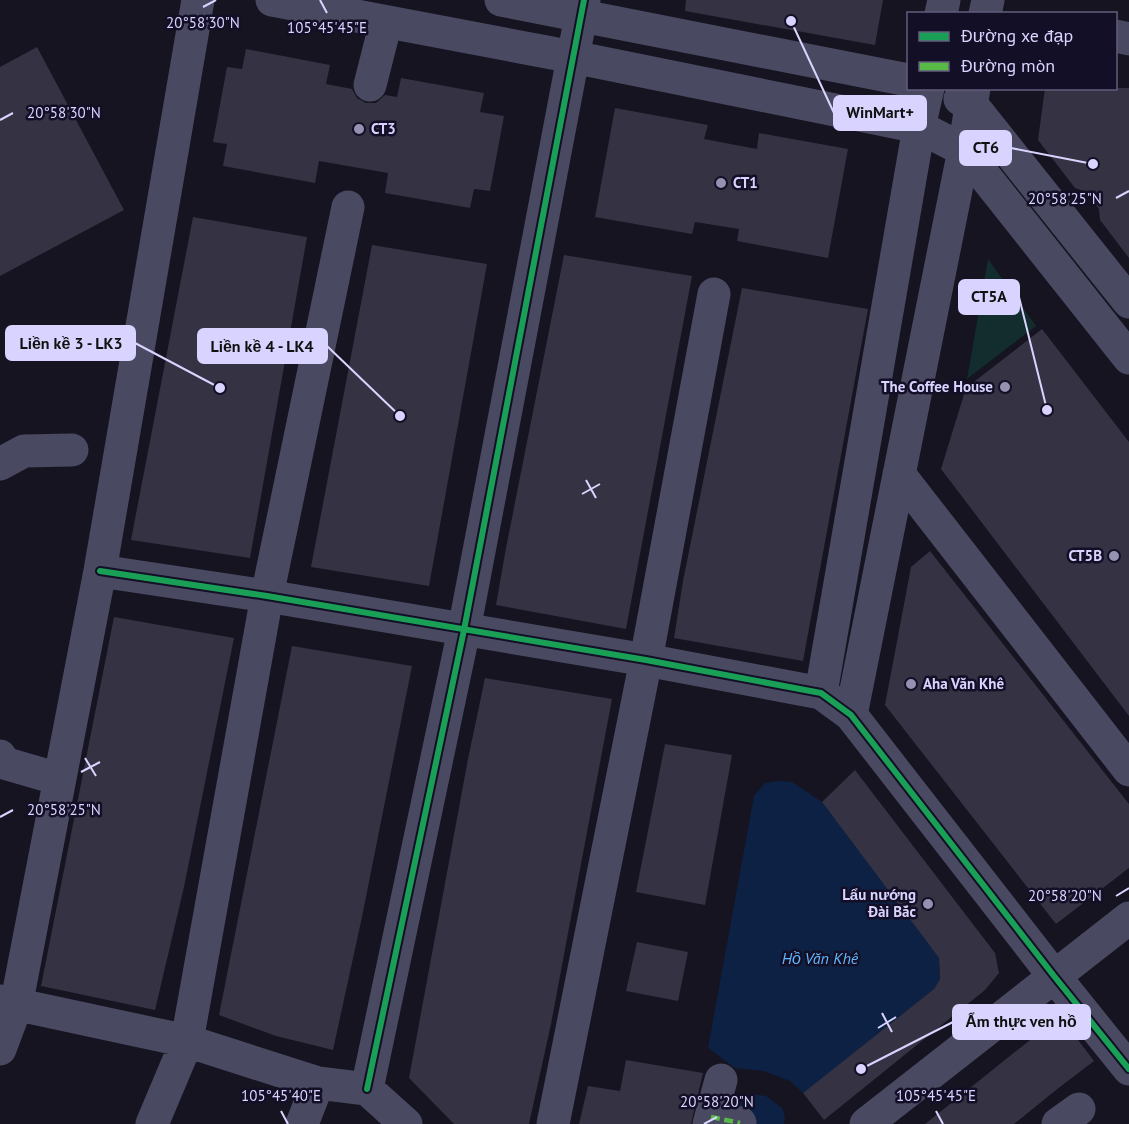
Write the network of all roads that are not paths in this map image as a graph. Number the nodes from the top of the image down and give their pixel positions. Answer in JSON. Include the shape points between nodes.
{"nodes":[{"id":1,"x":198,"y":0,"type":"edge"},
{"id":2,"x":272,"y":0,"type":"edge"},
{"id":3,"x":501,"y":0,"type":"edge"},
{"id":4,"x":582,"y":8,"type":"edge"},
{"id":5,"x":386,"y":22,"type":"junction"},
{"id":6,"x":573,"y":57,"type":"junction"},
{"id":7,"x":907,"y":80,"type":"edge"},
{"id":8,"x":370,"y":85,"type":"dead end"},
{"id":9,"x":928,"y":90,"type":"edge"},
{"id":10,"x":946,"y":90,"type":"edge"},
{"id":11,"x":973,"y":97,"type":"edge"},
{"id":12,"x":919,"y":127,"type":"junction"},
{"id":13,"x":964,"y":150,"type":"junction"},
{"id":14,"x":348,"y":207,"type":"dead end"},
{"id":15,"x":714,"y":294,"type":"dead end"},
{"id":16,"x":1129,"y":302,"type":"edge"},
{"id":17,"x":1129,"y":358,"type":"edge"},
{"id":18,"x":72,"y":450,"type":"dead end"},
{"id":19,"x":0,"y":464,"type":"edge"},
{"id":20,"x":899,"y":474,"type":"junction"},
{"id":21,"x":100,"y":571,"type":"junction"},
{"id":22,"x":267,"y":597,"type":"junction"},
{"id":23,"x":464,"y":630,"type":"junction"},
{"id":24,"x":646,"y":660,"type":"junction"},
{"id":25,"x":821,"y":693,"type":"junction"},
{"id":26,"x":851,"y":715,"type":"junction"},
{"id":27,"x":1,"y":763,"type":"edge"},
{"id":28,"x":1129,"y":770,"type":"edge"},
{"id":29,"x":59,"y":779,"type":"junction"},
{"id":30,"x":1129,"y":918,"type":"edge"},
{"id":31,"x":1054,"y":976,"type":"junction"},
{"id":32,"x":8,"y":1003,"type":"edge"},
{"id":33,"x":187,"y":1041,"type":"junction"},
{"id":34,"x":0,"y":1049,"type":"edge"},
{"id":35,"x":1129,"y":1069,"type":"edge"},
{"id":36,"x":721,"y":1080,"type":"dead end"},
{"id":37,"x":318,"y":1083,"type":"junction"},
{"id":38,"x":367,"y":1089,"type":"junction"},
{"id":39,"x":720,"y":1121,"type":"edge"},
{"id":40,"x":152,"y":1124,"type":"edge"},
{"id":41,"x":302,"y":1124,"type":"edge"},
{"id":42,"x":406,"y":1124,"type":"edge"},
{"id":43,"x":553,"y":1124,"type":"edge"},
{"id":44,"x":866,"y":1124,"type":"edge"}],
"edges":[{"from":1,"to":21,"type":"street"},
{"from":2,"to":5,"type":"street"},
{"from":3,"to":4,"type":"street"},
{"from":4,"to":6,"type":"street"},
{"from":4,"to":7,"type":"street"},
{"from":5,"to":6,"type":"street"},
{"from":5,"to":8,"type":"street"},
{"from":6,"to":12,"type":"street"},
{"from":6,"to":23,"type":"street"},
{"from":9,"to":12,"type":"street"},
{"from":10,"to":11,"type":"street"},
{"from":11,"to":13,"type":"street"},
{"from":11,"to":16,"type":"street"},
{"from":12,"to":13,"type":"street"},
{"from":12,"to":25,"type":"street"},
{"from":13,"to":17,"type":"street"},
{"from":13,"to":20,"type":"street"},
{"from":14,"to":22,"type":"street"},
{"from":15,"to":24,"type":"street"},
{"from":18,"to":19,"type":"street","via":[[24,451]]},
{"from":20,"to":26,"type":"street"},
{"from":20,"to":28,"type":"street"},
{"from":21,"to":22,"type":"street"},
{"from":21,"to":29,"type":"street"},
{"from":22,"to":23,"type":"street"},
{"from":22,"to":33,"type":"street"},
{"from":23,"to":24,"type":"street"},
{"from":23,"to":38,"type":"street"},
{"from":24,"to":25,"type":"street"},
{"from":24,"to":43,"type":"street"},
{"from":25,"to":26,"type":"street"},
{"from":26,"to":31,"type":"street"},
{"from":27,"to":29,"type":"street"},
{"from":29,"to":32,"type":"street"},
{"from":30,"to":31,"type":"street"},
{"from":31,"to":35,"type":"street"},
{"from":31,"to":44,"type":"street"},
{"from":32,"to":33,"type":"street"},
{"from":32,"to":34,"type":"street"},
{"from":33,"to":37,"type":"street"},
{"from":33,"to":40,"type":"street"},
{"from":36,"to":39,"type":"street"},
{"from":37,"to":38,"type":"street"},
{"from":37,"to":41,"type":"street"},
{"from":38,"to":42,"type":"street"}]}
